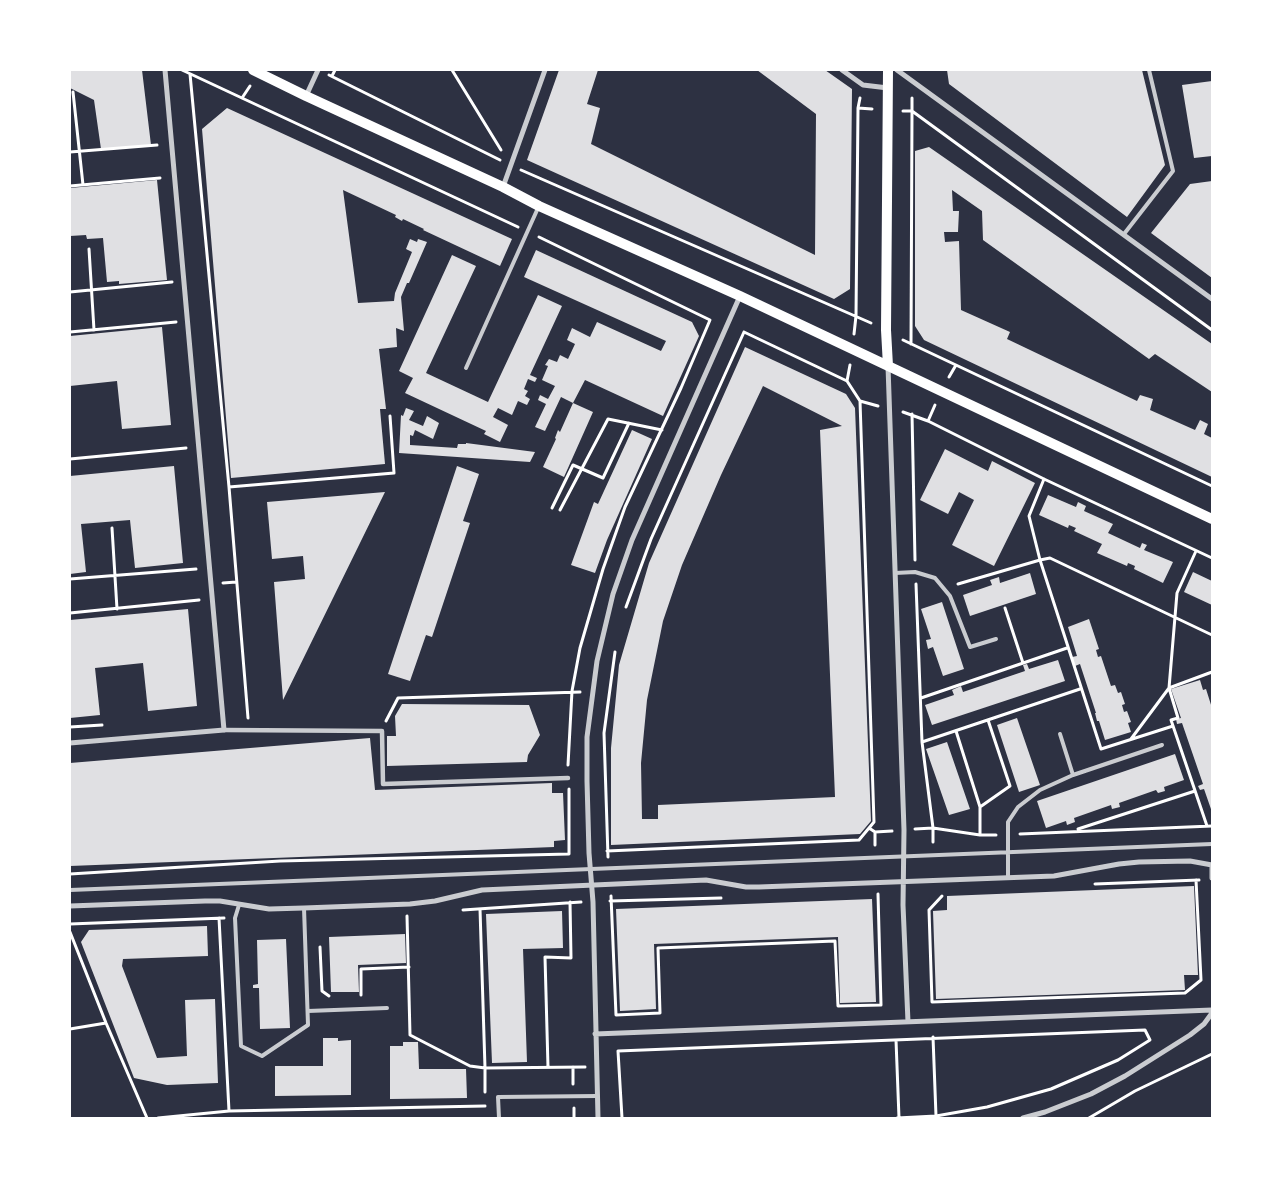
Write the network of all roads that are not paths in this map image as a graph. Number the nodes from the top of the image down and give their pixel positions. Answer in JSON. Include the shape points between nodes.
{"nodes":[{"id":1,"x":165,"y":70,"type":"edge"},
{"id":2,"x":253,"y":70,"type":"edge"},
{"id":3,"x":318,"y":70,"type":"edge"},
{"id":4,"x":545,"y":70,"type":"edge"},
{"id":5,"x":842,"y":70,"type":"edge"},
{"id":6,"x":888,"y":70,"type":"edge"},
{"id":7,"x":897,"y":70,"type":"edge"},
{"id":8,"x":1150,"y":70,"type":"edge"},
{"id":9,"x":888,"y":88,"type":"junction"},
{"id":10,"x":306,"y":96,"type":"junction"},
{"id":11,"x":503,"y":187,"type":"junction"},
{"id":12,"x":539,"y":206,"type":"junction"},
{"id":13,"x":1124,"y":234,"type":"junction"},
{"id":14,"x":740,"y":296,"type":"junction"},
{"id":15,"x":1212,"y":299,"type":"edge"},
{"id":16,"x":888,"y":366,"type":"junction"},
{"id":17,"x":466,"y":368,"type":"dead end"},
{"id":18,"x":1212,"y":519,"type":"edge"},
{"id":19,"x":895,"y":573,"type":"junction"},
{"id":20,"x":996,"y":639,"type":"dead end"},
{"id":21,"x":224,"y":730,"type":"junction"},
{"id":22,"x":1060,"y":734,"type":"dead end"},
{"id":23,"x":70,"y":743,"type":"edge"},
{"id":24,"x":1162,"y":745,"type":"dead end"},
{"id":25,"x":1073,"y":775,"type":"junction"},
{"id":26,"x":568,"y":778,"type":"road end"},
{"id":27,"x":1212,"y":844,"type":"edge"},
{"id":28,"x":1007,"y":852,"type":"junction"},
{"id":29,"x":904,"y":858,"type":"junction"},
{"id":30,"x":1212,"y":865,"type":"edge"},
{"id":31,"x":590,"y":870,"type":"junction"},
{"id":32,"x":1008,"y":878,"type":"junction"},
{"id":33,"x":1212,"y":878,"type":"edge"},
{"id":34,"x":903,"y":881,"type":"junction"},
{"id":35,"x":591,"y":886,"type":"junction"},
{"id":36,"x":70,"y":890,"type":"edge"},
{"id":37,"x":238,"y":904,"type":"junction"},
{"id":38,"x":70,"y":906,"type":"edge"},
{"id":39,"x":304,"y":908,"type":"junction"},
{"id":40,"x":387,"y":1008,"type":"dead end"},
{"id":41,"x":308,"y":1011,"type":"junction"},
{"id":42,"x":1212,"y":1011,"type":"edge"},
{"id":43,"x":908,"y":1022,"type":"junction"},
{"id":44,"x":595,"y":1034,"type":"junction"},
{"id":45,"x":597,"y":1096,"type":"junction"},
{"id":46,"x":499,"y":1118,"type":"edge"},
{"id":47,"x":598,"y":1118,"type":"edge"},
{"id":48,"x":1023,"y":1118,"type":"edge"}],
"edges":[{"from":1,"to":21,"type":"street"},
{"from":2,"to":10,"type":"main road"},
{"from":3,"to":10,"type":"street"},
{"from":4,"to":11,"type":"street"},
{"from":5,"to":9,"type":"street","via":[[863,86]]},
{"from":6,"to":9,"type":"main road"},
{"from":7,"to":13,"type":"street"},
{"from":8,"to":13,"type":"lane","via":[[1173,171]]},
{"from":9,"to":16,"type":"main road"},
{"from":10,"to":11,"type":"main road"},
{"from":11,"to":12,"type":"main road"},
{"from":12,"to":14,"type":"main road"},
{"from":12,"to":17,"type":"lane"},
{"from":13,"to":15,"type":"street"},
{"from":14,"to":16,"type":"main road"},
{"from":14,"to":31,"type":"street","via":[[632,540],[613,594],[602,637],[587,737]]},
{"from":16,"to":18,"type":"main road"},
{"from":16,"to":19,"type":"street"},
{"from":19,"to":20,"type":"lane","via":[[915,572],[935,578],[950,596],[970,648]]},
{"from":19,"to":29,"type":"street"},
{"from":21,"to":23,"type":"street"},
{"from":21,"to":26,"type":"street","via":[[382,731],[383,784]]},
{"from":22,"to":25,"type":"lane"},
{"from":24,"to":25,"type":"lane"},
{"from":25,"to":28,"type":"lane","via":[[1040,790],[1018,807],[1008,822]]},
{"from":27,"to":28,"type":"lane"},
{"from":28,"to":29,"type":"lane"},
{"from":28,"to":32,"type":"lane"},
{"from":29,"to":31,"type":"lane"},
{"from":29,"to":34,"type":"street"},
{"from":30,"to":32,"type":"street","via":[[1190,861],[1139,862],[1068,874]]},
{"from":30,"to":33,"type":"street"},
{"from":31,"to":35,"type":"street"},
{"from":31,"to":36,"type":"lane"},
{"from":32,"to":34,"type":"street"},
{"from":34,"to":35,"type":"street","via":[[746,887],[706,880]]},
{"from":34,"to":43,"type":"street"},
{"from":35,"to":39,"type":"street","via":[[482,890],[410,904]]},
{"from":35,"to":44,"type":"street"},
{"from":37,"to":38,"type":"street","via":[[205,901]]},
{"from":37,"to":39,"type":"street","via":[[269,909]]},
{"from":37,"to":41,"type":"lane","via":[[235,918],[241,1046],[262,1056],[308,1026]]},
{"from":39,"to":41,"type":"lane"},
{"from":40,"to":41,"type":"lane"},
{"from":42,"to":43,"type":"street"},
{"from":42,"to":48,"type":"street","via":[[1204,1024],[1190,1035],[1125,1076],[1091,1094]]},
{"from":43,"to":44,"type":"street"},
{"from":44,"to":45,"type":"street"},
{"from":45,"to":46,"type":"lane","via":[[498,1097]]},
{"from":45,"to":47,"type":"street"}]}
